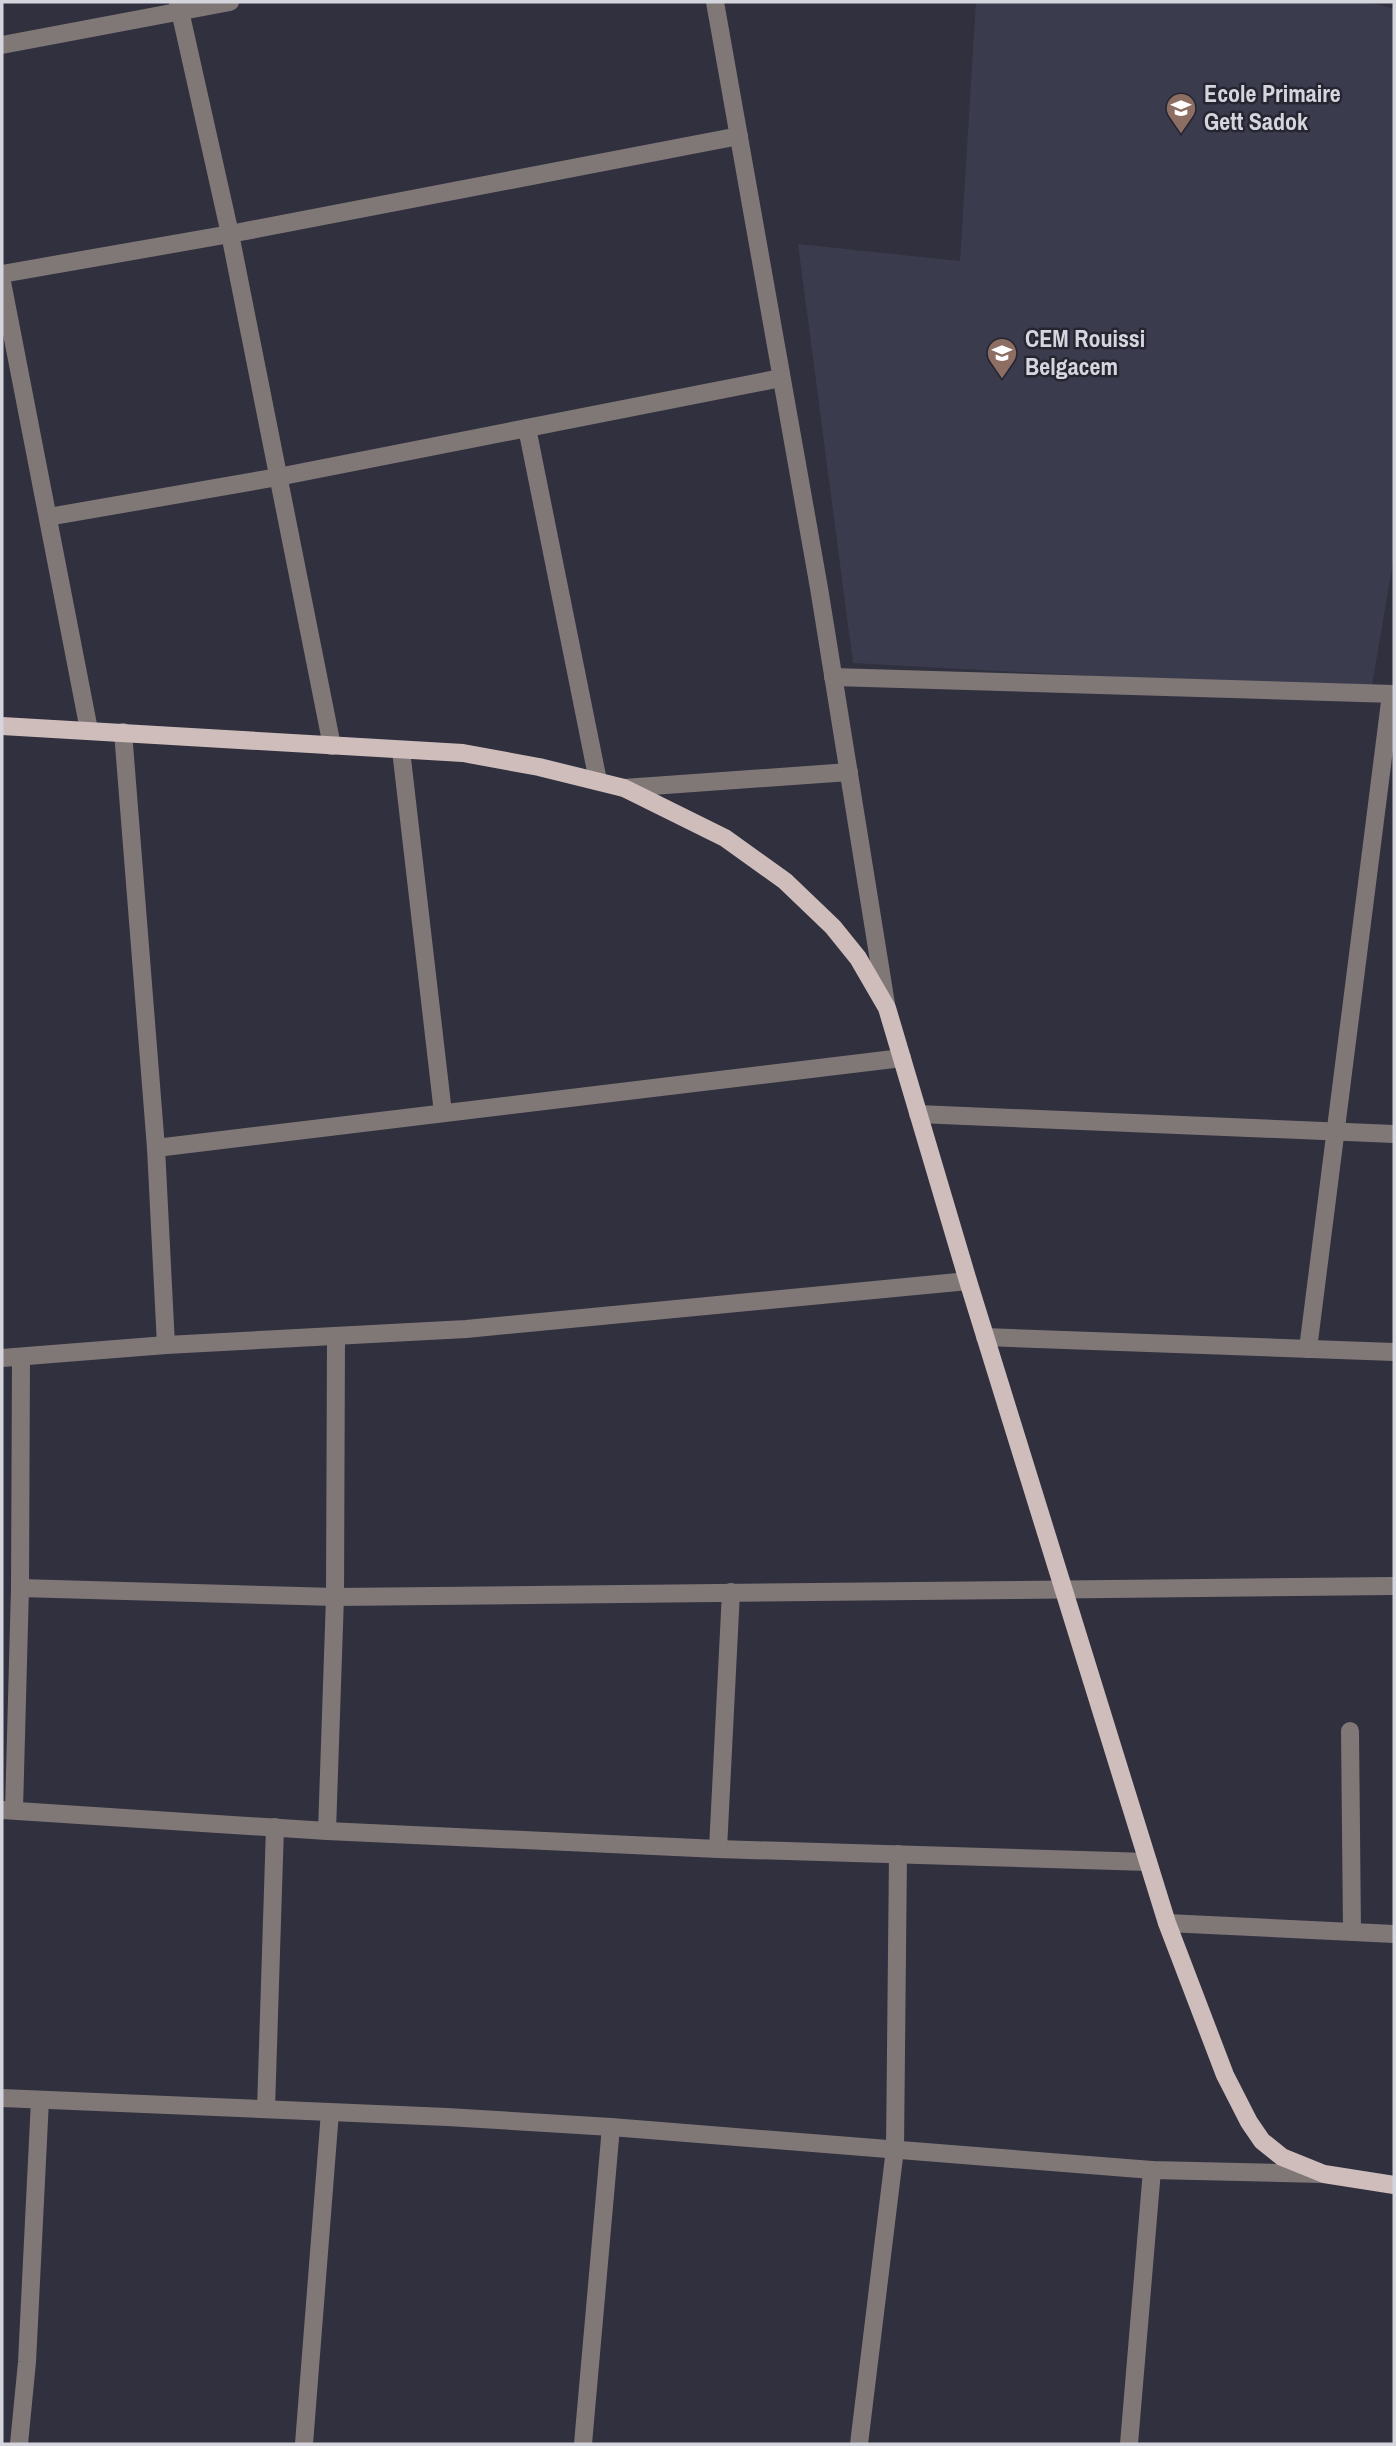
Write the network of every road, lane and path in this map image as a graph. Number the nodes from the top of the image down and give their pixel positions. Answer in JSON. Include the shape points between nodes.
{"nodes":[{"id":1,"x":230,"y":2,"type":"edge"},
{"id":2,"x":715,"y":2,"type":"edge"},
{"id":3,"x":179,"y":6,"type":"edge"},
{"id":4,"x":2,"y":45,"type":"edge"},
{"id":5,"x":739,"y":136,"type":"junction"},
{"id":6,"x":230,"y":234,"type":"junction"},
{"id":7,"x":2,"y":274,"type":"edge"},
{"id":8,"x":2,"y":282,"type":"edge"},
{"id":9,"x":781,"y":377,"type":"junction"},
{"id":10,"x":527,"y":428,"type":"junction"},
{"id":11,"x":278,"y":477,"type":"junction"},
{"id":12,"x":48,"y":517,"type":"junction"},
{"id":13,"x":833,"y":677,"type":"junction"},
{"id":14,"x":1392,"y":694,"type":"edge"},
{"id":15,"x":2,"y":726,"type":"edge"},
{"id":16,"x":89,"y":730,"type":"junction"},
{"id":17,"x":123,"y":732,"type":"junction"},
{"id":18,"x":332,"y":746,"type":"junction"},
{"id":19,"x":401,"y":750,"type":"junction"},
{"id":20,"x":849,"y":772,"type":"junction"},
{"id":21,"x":598,"y":781,"type":"junction"},
{"id":22,"x":624,"y":788,"type":"junction"},
{"id":23,"x":887,"y":1008,"type":"junction"},
{"id":24,"x":902,"y":1058,"type":"junction"},
{"id":25,"x":443,"y":1113,"type":"junction"},
{"id":26,"x":918,"y":1114,"type":"junction"},
{"id":27,"x":1335,"y":1131,"type":"junction"},
{"id":28,"x":1394,"y":1134,"type":"edge"},
{"id":29,"x":156,"y":1148,"type":"junction"},
{"id":30,"x":968,"y":1281,"type":"junction"},
{"id":31,"x":336,"y":1337,"type":"junction"},
{"id":32,"x":985,"y":1337,"type":"junction"},
{"id":33,"x":166,"y":1345,"type":"junction"},
{"id":34,"x":1308,"y":1349,"type":"junction"},
{"id":35,"x":1394,"y":1352,"type":"edge"},
{"id":36,"x":21,"y":1357,"type":"junction"},
{"id":37,"x":2,"y":1358,"type":"edge"},
{"id":38,"x":1394,"y":1586,"type":"edge"},
{"id":39,"x":20,"y":1588,"type":"junction"},
{"id":40,"x":1063,"y":1589,"type":"junction"},
{"id":41,"x":731,"y":1592,"type":"junction"},
{"id":42,"x":335,"y":1597,"type":"junction"},
{"id":43,"x":1350,"y":1731,"type":"dead end"},
{"id":44,"x":8,"y":1810,"type":"edge"},
{"id":45,"x":275,"y":1828,"type":"junction"},
{"id":46,"x":327,"y":1831,"type":"junction"},
{"id":47,"x":718,"y":1849,"type":"junction"},
{"id":48,"x":898,"y":1854,"type":"junction"},
{"id":49,"x":1148,"y":1862,"type":"junction"},
{"id":50,"x":1167,"y":1923,"type":"junction"},
{"id":51,"x":1352,"y":1931,"type":"junction"},
{"id":52,"x":1394,"y":1934,"type":"edge"},
{"id":53,"x":2,"y":2098,"type":"edge"},
{"id":54,"x":40,"y":2100,"type":"junction"},
{"id":55,"x":266,"y":2109,"type":"junction"},
{"id":56,"x":330,"y":2112,"type":"junction"},
{"id":57,"x":611,"y":2127,"type":"junction"},
{"id":58,"x":895,"y":2149,"type":"junction"},
{"id":59,"x":1152,"y":2170,"type":"junction"},
{"id":60,"x":1324,"y":2174,"type":"junction"},
{"id":61,"x":1394,"y":2185,"type":"edge"},
{"id":62,"x":19,"y":2444,"type":"edge"},
{"id":63,"x":304,"y":2444,"type":"edge"},
{"id":64,"x":583,"y":2444,"type":"edge"},
{"id":65,"x":859,"y":2444,"type":"edge"},
{"id":66,"x":1129,"y":2444,"type":"edge"}],
"edges":[{"from":1,"to":3,"type":"street"},
{"from":2,"to":5,"type":"street"},
{"from":3,"to":4,"type":"street"},
{"from":3,"to":6,"type":"street"},
{"from":5,"to":6,"type":"street"},
{"from":5,"to":9,"type":"street"},
{"from":6,"to":7,"type":"street"},
{"from":6,"to":11,"type":"street"},
{"from":8,"to":12,"type":"street"},
{"from":9,"to":10,"type":"street"},
{"from":9,"to":13,"type":"street"},
{"from":10,"to":11,"type":"street"},
{"from":10,"to":21,"type":"street"},
{"from":11,"to":12,"type":"street"},
{"from":11,"to":18,"type":"street"},
{"from":12,"to":16,"type":"street"},
{"from":13,"to":14,"type":"street"},
{"from":13,"to":20,"type":"street"},
{"from":14,"to":27,"type":"street"},
{"from":15,"to":16,"type":"main road"},
{"from":16,"to":17,"type":"main road"},
{"from":17,"to":18,"type":"main road"},
{"from":17,"to":29,"type":"street"},
{"from":18,"to":19,"type":"main road"},
{"from":19,"to":21,"type":"main road","via":[[463,754]]},
{"from":19,"to":25,"type":"street"},
{"from":20,"to":22,"type":"street"},
{"from":20,"to":23,"type":"street"},
{"from":21,"to":22,"type":"main road"},
{"from":22,"to":23,"type":"main road","via":[[725,838],[785,881],[858,958]]},
{"from":23,"to":24,"type":"main road"},
{"from":24,"to":25,"type":"street"},
{"from":24,"to":26,"type":"main road"},
{"from":25,"to":29,"type":"street"},
{"from":26,"to":27,"type":"street"},
{"from":26,"to":30,"type":"main road"},
{"from":27,"to":28,"type":"street"},
{"from":27,"to":34,"type":"street"},
{"from":29,"to":33,"type":"street"},
{"from":30,"to":31,"type":"street"},
{"from":30,"to":32,"type":"main road"},
{"from":31,"to":33,"type":"street"},
{"from":31,"to":42,"type":"street"},
{"from":32,"to":34,"type":"street"},
{"from":32,"to":40,"type":"main road"},
{"from":33,"to":36,"type":"street"},
{"from":34,"to":35,"type":"street"},
{"from":36,"to":37,"type":"street"},
{"from":36,"to":39,"type":"street"},
{"from":38,"to":40,"type":"street"},
{"from":39,"to":42,"type":"street"},
{"from":39,"to":44,"type":"street"},
{"from":40,"to":41,"type":"street"},
{"from":40,"to":49,"type":"main road"},
{"from":41,"to":42,"type":"street"},
{"from":41,"to":47,"type":"street"},
{"from":42,"to":46,"type":"street"},
{"from":43,"to":51,"type":"street"},
{"from":44,"to":45,"type":"street"},
{"from":45,"to":46,"type":"street"},
{"from":45,"to":55,"type":"street"},
{"from":46,"to":47,"type":"street"},
{"from":47,"to":48,"type":"street"},
{"from":48,"to":49,"type":"street"},
{"from":48,"to":58,"type":"street"},
{"from":49,"to":50,"type":"main road"},
{"from":50,"to":51,"type":"street"},
{"from":50,"to":60,"type":"main road","via":[[1225,2075],[1249,2122],[1262,2141],[1282,2157]]},
{"from":51,"to":52,"type":"street"},
{"from":53,"to":54,"type":"street"},
{"from":54,"to":55,"type":"street"},
{"from":54,"to":62,"type":"street"},
{"from":55,"to":56,"type":"street"},
{"from":56,"to":57,"type":"street"},
{"from":56,"to":63,"type":"street"},
{"from":57,"to":58,"type":"street"},
{"from":57,"to":64,"type":"street"},
{"from":58,"to":59,"type":"street"},
{"from":58,"to":65,"type":"street"},
{"from":59,"to":60,"type":"street"},
{"from":59,"to":66,"type":"street"},
{"from":60,"to":61,"type":"main road"}]}
